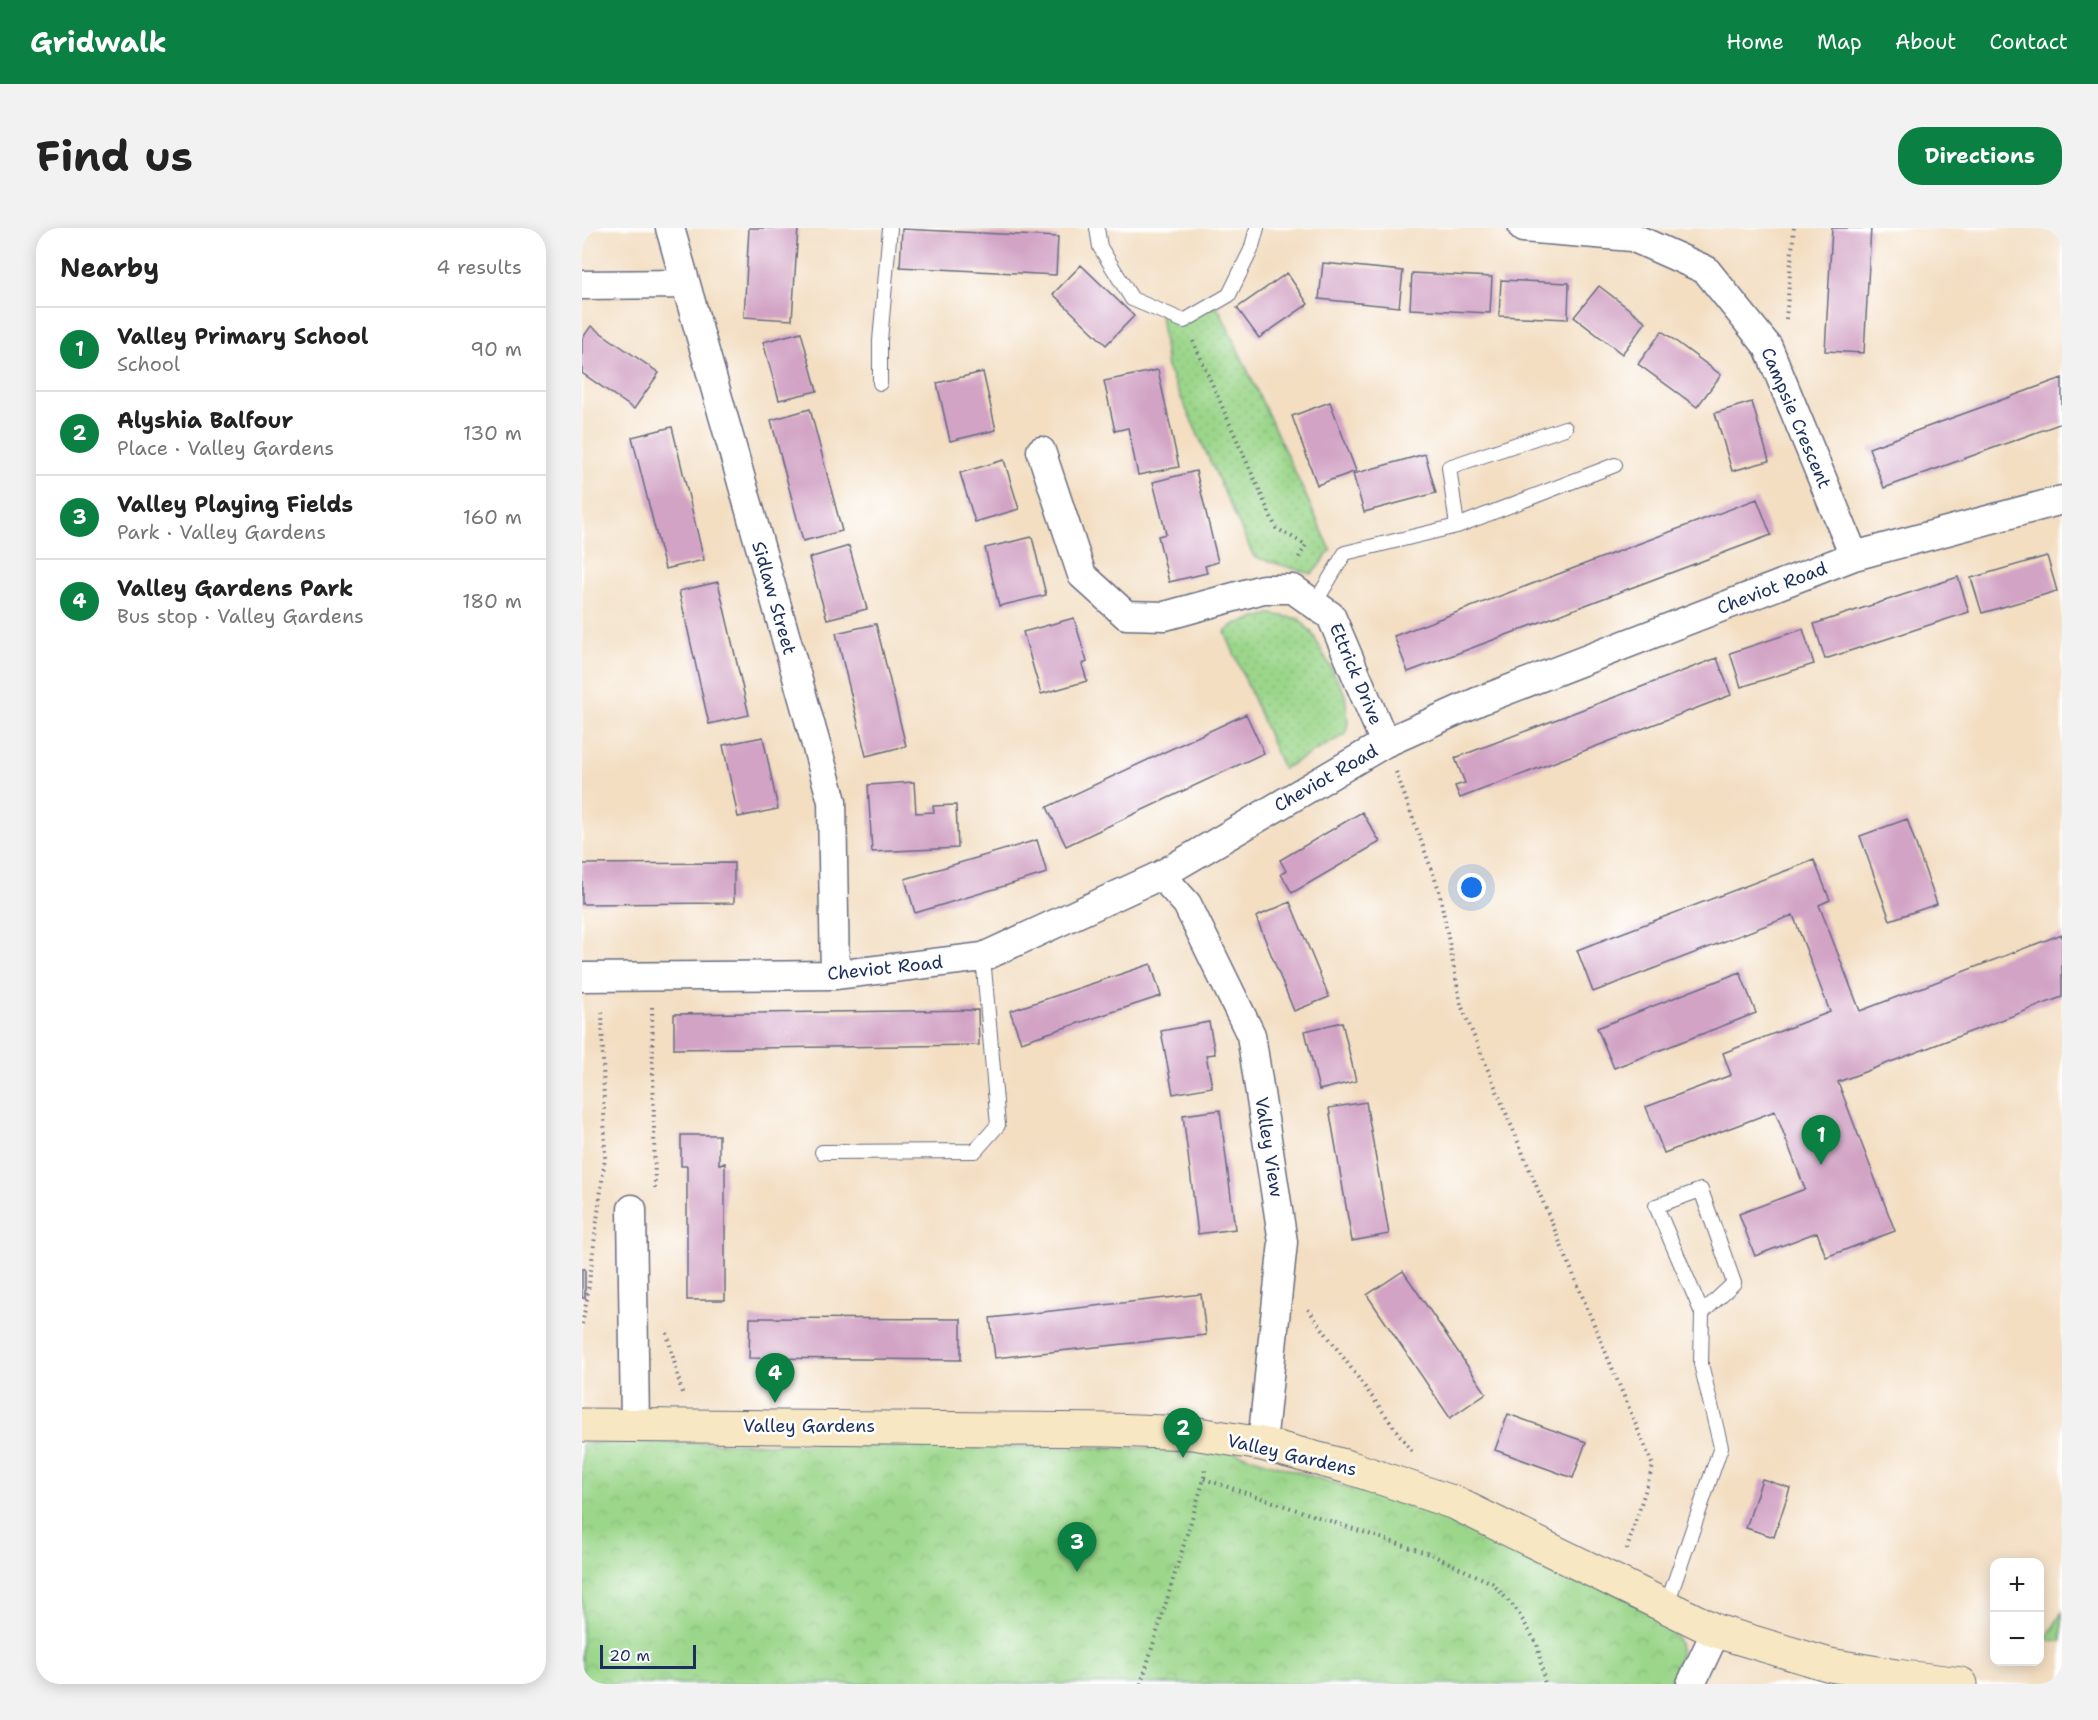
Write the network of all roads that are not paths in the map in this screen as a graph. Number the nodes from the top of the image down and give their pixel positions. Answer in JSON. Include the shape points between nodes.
{"nodes":[{"id":1,"x":670,"y":228,"type":"edge"},
{"id":2,"x":890,"y":228,"type":"edge"},
{"id":3,"x":1097,"y":228,"type":"edge"},
{"id":4,"x":1257,"y":228,"type":"edge"},
{"id":5,"x":1523,"y":228,"type":"edge"},
{"id":6,"x":1632,"y":233,"type":"edge"},
{"id":7,"x":685,"y":284,"type":"junction"},
{"id":8,"x":582,"y":285,"type":"edge"},
{"id":9,"x":880,"y":382,"type":"dead end"},
{"id":10,"x":1565,"y":428,"type":"dead end"},
{"id":11,"x":1041,"y":451,"type":"dead end"},
{"id":12,"x":1614,"y":465,"type":"dead end"},
{"id":13,"x":2062,"y":500,"type":"edge"},
{"id":14,"x":1457,"y":526,"type":"junction"},
{"id":15,"x":1854,"y":556,"type":"junction"},
{"id":16,"x":1304,"y":596,"type":"junction"},
{"id":17,"x":1385,"y":743,"type":"junction"},
{"id":18,"x":1161,"y":874,"type":"junction"},
{"id":19,"x":983,"y":957,"type":"junction"},
{"id":20,"x":835,"y":975,"type":"junction"},
{"id":21,"x":592,"y":977,"type":"edge"},
{"id":22,"x":822,"y":1152,"type":"dead end"},
{"id":23,"x":632,"y":1209,"type":"road end"},
{"id":24,"x":1702,"y":1313,"type":"junction"},
{"id":25,"x":582,"y":1425,"type":"edge"},
{"id":26,"x":635,"y":1425,"type":"junction"},
{"id":27,"x":1262,"y":1444,"type":"junction"},
{"id":28,"x":1666,"y":1607,"type":"junction"},
{"id":29,"x":1716,"y":1631,"type":"junction"},
{"id":30,"x":1691,"y":1684,"type":"edge"},
{"id":31,"x":1961,"y":1684,"type":"edge"}],
"edges":[{"from":1,"to":7,"type":"street","name":"Sidlaw Street"},
{"from":2,"to":9,"type":"lane"},
{"from":3,"to":4,"type":"lane","via":[[1100,247],[1132,299],[1184,321],[1229,295]]},
{"from":5,"to":6,"type":"street","name":"Campsie Crescent"},
{"from":6,"to":15,"type":"street","name":"Campsie Crescent","via":[[1706,270],[1768,347]]},
{"from":7,"to":8,"type":"street"},
{"from":7,"to":20,"type":"street","name":"Sidlaw Street","via":[[832,801]]},
{"from":10,"to":14,"type":"lane","via":[[1449,466]]},
{"from":11,"to":16,"type":"street","via":[[1082,575],[1126,615],[1165,616],[1263,589]]},
{"from":12,"to":14,"type":"lane"},
{"from":13,"to":15,"type":"street","name":"Cheviot Road"},
{"from":14,"to":16,"type":"lane","via":[[1345,553]]},
{"from":15,"to":17,"type":"street","name":"Cheviot Road","via":[[1479,701]]},
{"from":16,"to":17,"type":"street","name":"Ettrick Drive","via":[[1331,616]]},
{"from":17,"to":18,"type":"street","name":"Cheviot Road"},
{"from":18,"to":19,"type":"street","name":"Cheviot Road"},
{"from":18,"to":27,"type":"street","name":"Valley View","via":[[1187,904],[1251,1035],[1284,1242]]},
{"from":19,"to":20,"type":"street","name":"Cheviot Road"},
{"from":19,"to":22,"type":"lane","via":[[999,1125],[975,1151]]},
{"from":20,"to":21,"type":"street","name":"Cheviot Road"},
{"from":23,"to":26,"type":"street"},
{"from":24,"to":24,"type":"lane","via":[[1656,1206],[1701,1190],[1734,1282]]},
{"from":24,"to":28,"type":"lane","via":[[1701,1364],[1721,1447]]},
{"from":25,"to":26,"type":"street","name":"Valley Gardens"},
{"from":26,"to":27,"type":"street","name":"Valley Gardens","via":[[1192,1433]]},
{"from":27,"to":28,"type":"street","name":"Valley Gardens","via":[[1433,1495]]},
{"from":28,"to":29,"type":"street","name":"Valley Gardens"},
{"from":29,"to":30,"type":"street"},
{"from":29,"to":31,"type":"street","name":"Valley Gardens","via":[[1830,1665]]}]}
